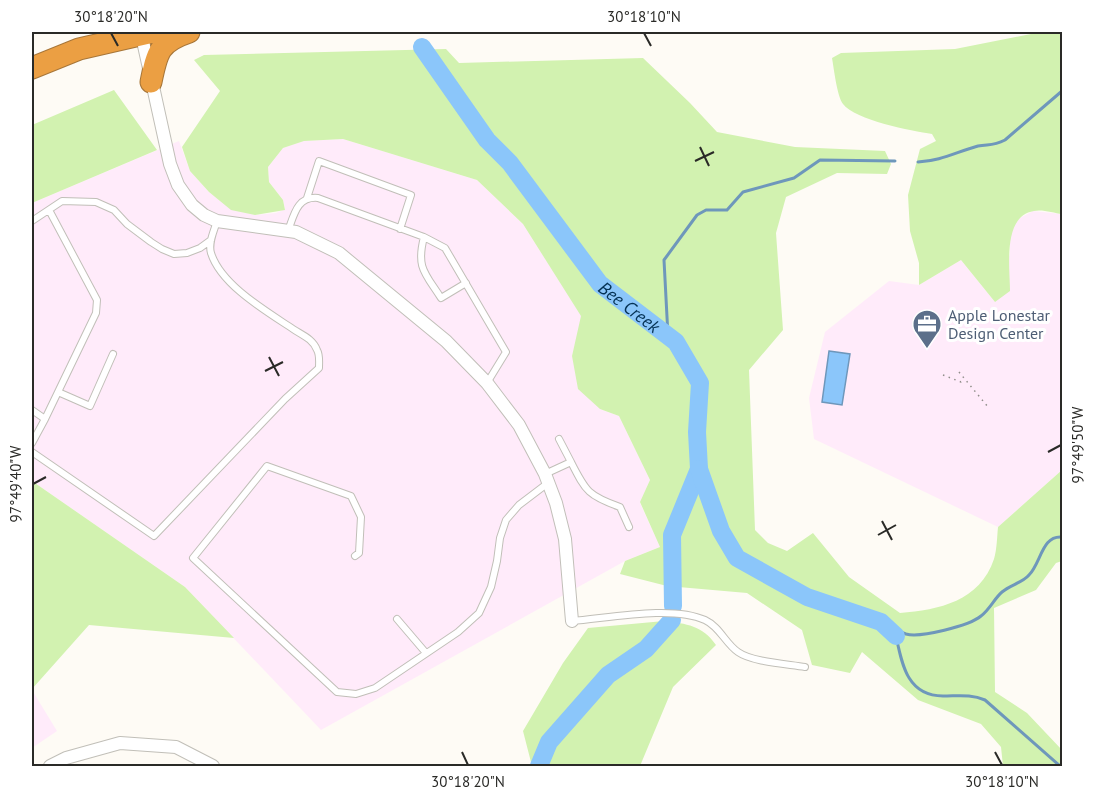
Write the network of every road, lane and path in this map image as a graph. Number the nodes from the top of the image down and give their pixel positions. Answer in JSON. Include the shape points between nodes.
{"nodes":[{"id":1,"x":145,"y":32,"type":"edge"},
{"id":2,"x":189,"y":32,"type":"edge"},
{"id":3,"x":32,"y":69,"type":"edge"},
{"id":4,"x":151,"y":82,"type":"junction"},
{"id":5,"x":307,"y":198,"type":"junction"},
{"id":6,"x":49,"y":210,"type":"junction"},
{"id":7,"x":218,"y":221,"type":"junction"},
{"id":8,"x":32,"y":222,"type":"edge"},
{"id":9,"x":400,"y":229,"type":"junction"},
{"id":10,"x":288,"y":231,"type":"junction"},
{"id":11,"x":424,"y":237,"type":"junction"},
{"id":12,"x":211,"y":240,"type":"junction"},
{"id":13,"x":465,"y":283,"type":"junction"},
{"id":14,"x":113,"y":354,"type":"dead end"},
{"id":15,"x":959,"y":372,"type":"dead end"},
{"id":16,"x":944,"y":375,"type":"dead end"},
{"id":17,"x":963,"y":377,"type":"junction"},
{"id":18,"x":487,"y":383,"type":"junction"},
{"id":19,"x":58,"y":392,"type":"junction"},
{"id":20,"x":988,"y":407,"type":"dead end"},
{"id":21,"x":32,"y":410,"type":"edge"},
{"id":22,"x":45,"y":419,"type":"junction"},
{"id":23,"x":559,"y":439,"type":"dead end"},
{"id":24,"x":32,"y":443,"type":"edge"},
{"id":25,"x":32,"y":452,"type":"edge"},
{"id":26,"x":571,"y":462,"type":"junction"},
{"id":27,"x":546,"y":478,"type":"junction"},
{"id":28,"x":629,"y":527,"type":"dead end"},
{"id":29,"x":355,"y":556,"type":"dead end"},
{"id":30,"x":397,"y":619,"type":"dead end"},
{"id":31,"x":572,"y":621,"type":"joint"},
{"id":32,"x":426,"y":653,"type":"junction"},
{"id":33,"x":805,"y":667,"type":"dead end"},
{"id":34,"x":50,"y":766,"type":"edge"},
{"id":35,"x":213,"y":766,"type":"edge"}],
"edges":[{"from":1,"to":3,"type":"highway","via":[[79,49]]},
{"from":1,"to":4,"type":"street"},
{"from":2,"to":4,"type":"highway","via":[[165,44],[156,57]]},
{"from":4,"to":7,"type":"street","via":[[178,185],[192,206]]},
{"from":5,"to":9,"type":"lane","via":[[318,198]]},
{"from":5,"to":9,"type":"lane","via":[[319,161],[411,195]]},
{"from":5,"to":10,"type":"lane","via":[[298,204]]},
{"from":6,"to":8,"type":"lane"},
{"from":6,"to":12,"type":"lane","via":[[62,201],[96,202],[114,210],[151,242],[174,254],[187,253]]},
{"from":6,"to":19,"type":"lane","via":[[97,300],[96,313]]},
{"from":7,"to":10,"type":"street"},
{"from":7,"to":12,"type":"lane"},
{"from":9,"to":11,"type":"lane"},
{"from":10,"to":18,"type":"street","via":[[339,253],[446,341]]},
{"from":11,"to":13,"type":"lane","via":[[444,248]]},
{"from":11,"to":13,"type":"lane","via":[[421,268],[441,298]]},
{"from":12,"to":25,"type":"lane","via":[[211,252],[230,282],[308,337],[317,348],[319,368],[154,536]]},
{"from":13,"to":18,"type":"lane","via":[[506,352]]},
{"from":14,"to":19,"type":"lane","via":[[90,406]]},
{"from":15,"to":17,"type":"path"},
{"from":16,"to":17,"type":"path","via":[[961,382]]},
{"from":17,"to":20,"type":"path"},
{"from":18,"to":27,"type":"street","via":[[519,425]]},
{"from":19,"to":22,"type":"lane"},
{"from":21,"to":22,"type":"lane"},
{"from":22,"to":24,"type":"lane"},
{"from":23,"to":26,"type":"lane"},
{"from":26,"to":27,"type":"lane"},
{"from":26,"to":28,"type":"lane","via":[[589,494],[620,507]]},
{"from":27,"to":31,"type":"street","via":[[565,539]]},
{"from":27,"to":32,"type":"lane","via":[[506,520],[491,587],[478,613]]},
{"from":29,"to":32,"type":"lane","via":[[359,553],[361,517],[351,496],[267,466],[193,558],[337,693],[356,694],[375,688]]},
{"from":30,"to":32,"type":"lane"},
{"from":31,"to":33,"type":"lane","via":[[664,613],[694,616],[716,627],[740,654]]},
{"from":34,"to":35,"type":"street","via":[[120,743],[176,747]]}]}
